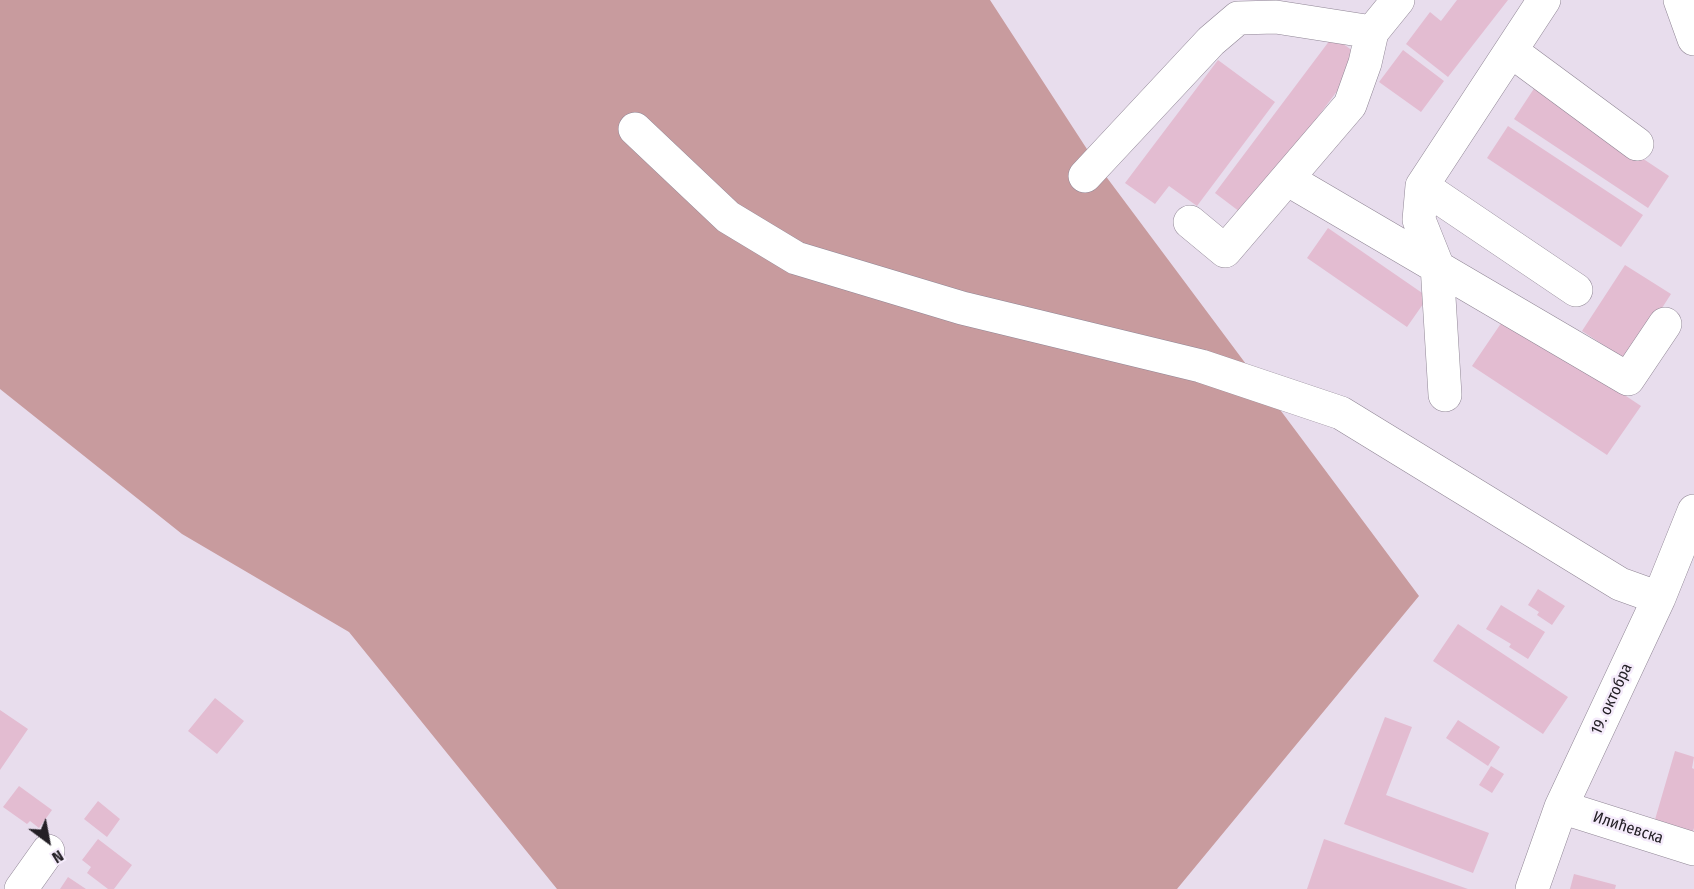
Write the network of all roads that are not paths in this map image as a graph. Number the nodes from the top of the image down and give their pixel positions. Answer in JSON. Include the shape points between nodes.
{"nodes":[{"id":1,"x":1398,"y":0,"type":"edge"},
{"id":2,"x":1544,"y":0,"type":"edge"},
{"id":3,"x":1680,"y":0,"type":"edge"},
{"id":4,"x":1372,"y":32,"type":"junction"},
{"id":5,"x":1694,"y":39,"type":"edge"},
{"id":6,"x":1511,"y":51,"type":"junction"},
{"id":7,"x":635,"y":129,"type":"dead end"},
{"id":8,"x":1637,"y":144,"type":"dead end"},
{"id":9,"x":1085,"y":176,"type":"dead end"},
{"id":10,"x":1287,"y":179,"type":"junction"},
{"id":11,"x":1422,"y":186,"type":"junction"},
{"id":12,"x":1190,"y":222,"type":"dead end"},
{"id":13,"x":1437,"y":265,"type":"junction"},
{"id":14,"x":1576,"y":290,"type":"dead end"},
{"id":15,"x":1665,"y":324,"type":"dead end"},
{"id":16,"x":1445,"y":395,"type":"dead end"},
{"id":17,"x":1694,"y":510,"type":"edge"},
{"id":18,"x":1659,"y":598,"type":"junction"},
{"id":19,"x":1561,"y":807,"type":"junction"},
{"id":20,"x":1694,"y":849,"type":"edge"},
{"id":21,"x":48,"y":851,"type":"dead end"},
{"id":22,"x":21,"y":889,"type":"edge"},
{"id":23,"x":1532,"y":889,"type":"edge"}],
"edges":[{"from":1,"to":4,"type":"street"},
{"from":2,"to":6,"type":"street"},
{"from":3,"to":5,"type":"street"},
{"from":4,"to":9,"type":"street","via":[[1276,17],[1238,18],[1211,41]]},
{"from":4,"to":10,"type":"street","via":[[1350,105]]},
{"from":6,"to":8,"type":"street"},
{"from":6,"to":11,"type":"street"},
{"from":7,"to":18,"type":"street","via":[[728,217],[795,258],[962,308],[1202,366],[1341,413],[1620,584]]},
{"from":10,"to":12,"type":"street","via":[[1226,251]]},
{"from":10,"to":13,"type":"street"},
{"from":11,"to":13,"type":"street","via":[[1419,220]]},
{"from":11,"to":14,"type":"street"},
{"from":13,"to":15,"type":"street","via":[[1628,379]]},
{"from":13,"to":16,"type":"street"},
{"from":17,"to":18,"type":"street","name":"19. октобра"},
{"from":18,"to":19,"type":"street","name":"19. октобра"},
{"from":19,"to":20,"type":"street","name":"Илићевска"},
{"from":19,"to":23,"type":"street","name":"19. октобра"},
{"from":21,"to":22,"type":"street"}]}
